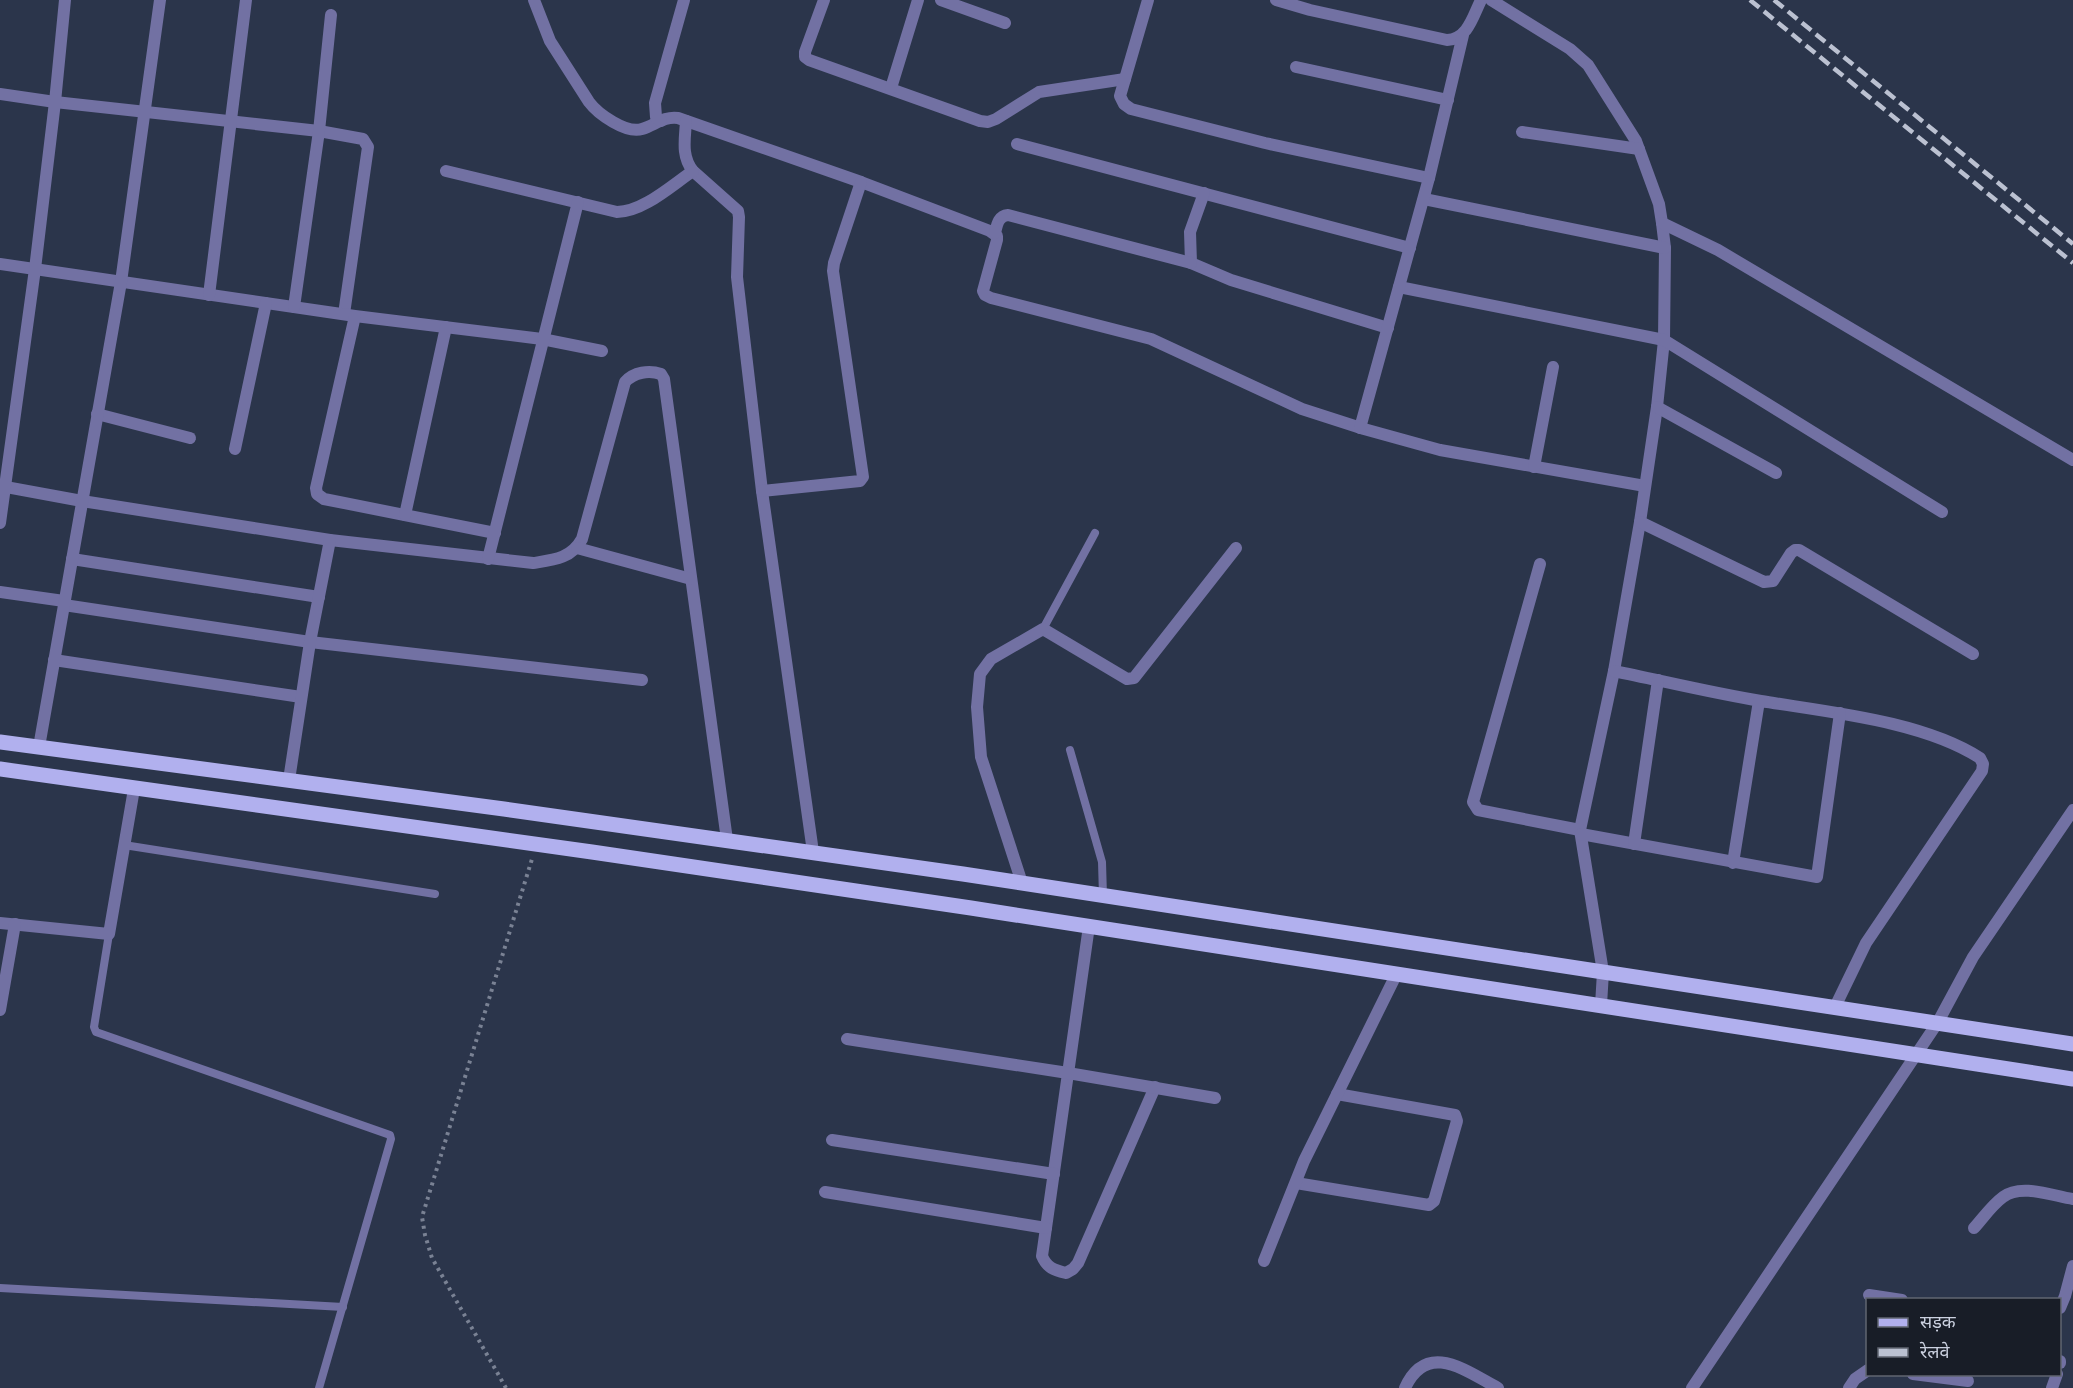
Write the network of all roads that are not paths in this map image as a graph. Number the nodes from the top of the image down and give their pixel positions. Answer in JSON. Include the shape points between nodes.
{"nodes":[{"id":1,"x":65,"y":0,"type":"edge"},
{"id":2,"x":160,"y":0,"type":"edge"},
{"id":3,"x":246,"y":0,"type":"edge"},
{"id":4,"x":534,"y":0,"type":"edge"},
{"id":5,"x":684,"y":0,"type":"edge"},
{"id":6,"x":824,"y":0,"type":"edge"},
{"id":7,"x":918,"y":0,"type":"edge"},
{"id":8,"x":941,"y":0,"type":"edge"},
{"id":9,"x":1148,"y":0,"type":"edge"},
{"id":10,"x":1276,"y":0,"type":"edge"},
{"id":11,"x":1481,"y":0,"type":"edge"},
{"id":12,"x":1491,"y":0,"type":"edge"},
{"id":13,"x":332,"y":15,"type":"dead end"},
{"id":14,"x":1005,"y":23,"type":"dead end"},
{"id":15,"x":1463,"y":35,"type":"junction"},
{"id":16,"x":1296,"y":67,"type":"dead end"},
{"id":17,"x":1125,"y":79,"type":"junction"},
{"id":18,"x":891,"y":88,"type":"junction"},
{"id":19,"x":0,"y":94,"type":"edge"},
{"id":20,"x":1448,"y":100,"type":"junction"},
{"id":21,"x":55,"y":102,"type":"junction"},
{"id":22,"x":145,"y":113,"type":"junction"},
{"id":23,"x":662,"y":121,"type":"junction"},
{"id":24,"x":686,"y":121,"type":"junction"},
{"id":25,"x":231,"y":123,"type":"junction"},
{"id":26,"x":319,"y":131,"type":"junction"},
{"id":27,"x":1522,"y":132,"type":"dead end"},
{"id":28,"x":1017,"y":144,"type":"dead end"},
{"id":29,"x":1639,"y":149,"type":"junction"},
{"id":30,"x":446,"y":171,"type":"dead end"},
{"id":31,"x":693,"y":171,"type":"junction"},
{"id":32,"x":1429,"y":178,"type":"junction"},
{"id":33,"x":861,"y":182,"type":"junction"},
{"id":34,"x":1204,"y":194,"type":"junction"},
{"id":35,"x":1424,"y":199,"type":"junction"},
{"id":36,"x":578,"y":202,"type":"junction"},
{"id":37,"x":1662,"y":223,"type":"junction"},
{"id":38,"x":994,"y":233,"type":"junction"},
{"id":39,"x":1410,"y":248,"type":"junction"},
{"id":40,"x":1665,"y":248,"type":"junction"},
{"id":41,"x":1191,"y":263,"type":"junction"},
{"id":42,"x":0,"y":264,"type":"edge"},
{"id":43,"x":35,"y":268,"type":"junction"},
{"id":44,"x":121,"y":282,"type":"junction"},
{"id":45,"x":1399,"y":287,"type":"junction"},
{"id":46,"x":209,"y":295,"type":"junction"},
{"id":47,"x":266,"y":303,"type":"junction"},
{"id":48,"x":294,"y":307,"type":"junction"},
{"id":49,"x":350,"y":315,"type":"junction"},
{"id":50,"x":446,"y":327,"type":"junction"},
{"id":51,"x":1388,"y":328,"type":"junction"},
{"id":52,"x":542,"y":339,"type":"junction"},
{"id":53,"x":1664,"y":340,"type":"junction"},
{"id":54,"x":602,"y":351,"type":"dead end"},
{"id":55,"x":1553,"y":367,"type":"dead end"},
{"id":56,"x":1657,"y":407,"type":"junction"},
{"id":57,"x":97,"y":414,"type":"junction"},
{"id":58,"x":1360,"y":428,"type":"junction"},
{"id":59,"x":190,"y":438,"type":"dead end"},
{"id":60,"x":235,"y":449,"type":"dead end"},
{"id":61,"x":2073,"y":460,"type":"edge"},
{"id":62,"x":1534,"y":467,"type":"junction"},
{"id":63,"x":1776,"y":473,"type":"dead end"},
{"id":64,"x":2,"y":486,"type":"edge"},
{"id":65,"x":1645,"y":486,"type":"junction"},
{"id":66,"x":762,"y":491,"type":"junction"},
{"id":67,"x":82,"y":501,"type":"junction"},
{"id":68,"x":1942,"y":513,"type":"dead end"},
{"id":69,"x":405,"y":515,"type":"junction"},
{"id":70,"x":1640,"y":522,"type":"junction"},
{"id":71,"x":0,"y":524,"type":"edge"},
{"id":72,"x":495,"y":533,"type":"junction"},
{"id":73,"x":1095,"y":533,"type":"dead end"},
{"id":74,"x":330,"y":540,"type":"junction"},
{"id":75,"x":577,"y":548,"type":"junction"},
{"id":76,"x":1236,"y":548,"type":"dead end"},
{"id":77,"x":72,"y":559,"type":"junction"},
{"id":78,"x":488,"y":559,"type":"junction"},
{"id":79,"x":1540,"y":564,"type":"dead end"},
{"id":80,"x":691,"y":579,"type":"junction"},
{"id":81,"x":0,"y":592,"type":"edge"},
{"id":82,"x":319,"y":597,"type":"junction"},
{"id":83,"x":64,"y":605,"type":"junction"},
{"id":84,"x":1043,"y":629,"type":"junction"},
{"id":85,"x":310,"y":642,"type":"junction"},
{"id":86,"x":1973,"y":654,"type":"dead end"},
{"id":87,"x":54,"y":660,"type":"junction"},
{"id":88,"x":1614,"y":671,"type":"junction"},
{"id":89,"x":642,"y":680,"type":"dead end"},
{"id":90,"x":1658,"y":680,"type":"junction"},
{"id":91,"x":301,"y":697,"type":"junction"},
{"id":92,"x":1759,"y":701,"type":"junction"},
{"id":93,"x":1840,"y":713,"type":"junction"},
{"id":94,"x":0,"y":742,"type":"edge"},
{"id":95,"x":39,"y":747,"type":"junction"},
{"id":96,"x":1070,"y":750,"type":"dead end"},
{"id":97,"x":0,"y":769,"type":"edge"},
{"id":98,"x":289,"y":780,"type":"junction"},
{"id":99,"x":134,"y":789,"type":"junction"},
{"id":100,"x":2073,"y":810,"type":"edge"},
{"id":101,"x":1581,"y":832,"type":"junction"},
{"id":102,"x":728,"y":840,"type":"junction"},
{"id":103,"x":1634,"y":844,"type":"junction"},
{"id":104,"x":124,"y":845,"type":"junction"},
{"id":105,"x":813,"y":852,"type":"junction"},
{"id":106,"x":1733,"y":863,"type":"junction"},
{"id":107,"x":1022,"y":883,"type":"junction"},
{"id":108,"x":435,"y":894,"type":"dead end"},
{"id":109,"x":1103,"y":896,"type":"junction"},
{"id":110,"x":0,"y":922,"type":"edge"},
{"id":111,"x":15,"y":924,"type":"junction"},
{"id":112,"x":1089,"y":926,"type":"junction"},
{"id":113,"x":109,"y":934,"type":"junction"},
{"id":114,"x":1603,"y":972,"type":"junction"},
{"id":115,"x":1397,"y":974,"type":"junction"},
{"id":116,"x":1601,"y":1005,"type":"junction"},
{"id":117,"x":1835,"y":1007,"type":"junction"},
{"id":118,"x":0,"y":1010,"type":"edge"},
{"id":119,"x":1938,"y":1022,"type":"junction"},
{"id":120,"x":847,"y":1039,"type":"dead end"},
{"id":121,"x":2073,"y":1044,"type":"edge"},
{"id":122,"x":1916,"y":1054,"type":"junction"},
{"id":123,"x":1068,"y":1073,"type":"junction"},
{"id":124,"x":2073,"y":1079,"type":"edge"},
{"id":125,"x":1155,"y":1087,"type":"junction"},
{"id":126,"x":1337,"y":1094,"type":"junction"},
{"id":127,"x":1215,"y":1098,"type":"dead end"},
{"id":128,"x":832,"y":1140,"type":"dead end"},
{"id":129,"x":1054,"y":1174,"type":"junction"},
{"id":130,"x":1296,"y":1183,"type":"junction"},
{"id":131,"x":825,"y":1192,"type":"dead end"},
{"id":132,"x":2073,"y":1199,"type":"edge"},
{"id":133,"x":1046,"y":1228,"type":"junction"},
{"id":134,"x":1974,"y":1228,"type":"dead end"},
{"id":135,"x":1264,"y":1261,"type":"dead end"},
{"id":136,"x":2073,"y":1266,"type":"edge"},
{"id":137,"x":0,"y":1288,"type":"edge"},
{"id":138,"x":1869,"y":1294,"type":"dead end"},
{"id":139,"x":1895,"y":1298,"type":"edge"},
{"id":140,"x":2061,"y":1306,"type":"edge"},
{"id":141,"x":343,"y":1307,"type":"junction"},
{"id":142,"x":1866,"y":1371,"type":"edge"},
{"id":143,"x":1929,"y":1376,"type":"edge"},
{"id":144,"x":1969,"y":1381,"type":"edge"},
{"id":145,"x":319,"y":1388,"type":"edge"},
{"id":146,"x":1405,"y":1388,"type":"edge"},
{"id":147,"x":1498,"y":1388,"type":"edge"},
{"id":148,"x":1692,"y":1388,"type":"edge"},
{"id":149,"x":1849,"y":1388,"type":"edge"}],
"edges":[{"from":1,"to":21,"type":"street"},
{"from":2,"to":22,"type":"street"},
{"from":3,"to":25,"type":"street"},
{"from":4,"to":23,"type":"street","via":[[550,41],[596,111],[632,130]]},
{"from":5,"to":23,"type":"street","via":[[655,103],[656,117]]},
{"from":6,"to":18,"type":"street","via":[[805,57]]},
{"from":7,"to":18,"type":"street"},
{"from":8,"to":14,"type":"street"},
{"from":9,"to":17,"type":"street"},
{"from":10,"to":15,"type":"street","via":[[1447,40]]},
{"from":11,"to":15,"type":"street"},
{"from":12,"to":29,"type":"street","via":[[1580,56]]},
{"from":13,"to":26,"type":"street"},
{"from":15,"to":20,"type":"street"},
{"from":16,"to":20,"type":"street"},
{"from":17,"to":18,"type":"street","via":[[1039,92],[988,122]]},
{"from":17,"to":32,"type":"street","via":[[1120,96],[1131,109]]},
{"from":19,"to":21,"type":"street"},
{"from":20,"to":32,"type":"street"},
{"from":21,"to":22,"type":"street"},
{"from":21,"to":43,"type":"street"},
{"from":22,"to":25,"type":"street"},
{"from":22,"to":44,"type":"street"},
{"from":23,"to":24,"type":"street","via":[[670,117]]},
{"from":24,"to":31,"type":"street","via":[[684,153]]},
{"from":24,"to":33,"type":"street"},
{"from":25,"to":26,"type":"street"},
{"from":25,"to":46,"type":"street"},
{"from":26,"to":48,"type":"street"},
{"from":26,"to":49,"type":"street","via":[[357,136],[368,147]]},
{"from":27,"to":29,"type":"street"},
{"from":28,"to":34,"type":"street"},
{"from":29,"to":37,"type":"street"},
{"from":30,"to":36,"type":"street"},
{"from":31,"to":36,"type":"street","via":[[632,211],[617,212]]},
{"from":31,"to":66,"type":"street","via":[[738,211],[737,277]]},
{"from":32,"to":35,"type":"street"},
{"from":33,"to":38,"type":"street"},
{"from":33,"to":66,"type":"street","via":[[833,271],[863,477],[860,481]]},
{"from":34,"to":39,"type":"street"},
{"from":34,"to":41,"type":"street","via":[[1190,232]]},
{"from":35,"to":39,"type":"street"},
{"from":35,"to":40,"type":"street"},
{"from":36,"to":52,"type":"street"},
{"from":37,"to":40,"type":"street"},
{"from":37,"to":61,"type":"street","via":[[1718,250]]},
{"from":38,"to":41,"type":"street","via":[[999,220],[1008,215]]},
{"from":38,"to":58,"type":"street","via":[[997,240],[984,284],[985,295],[1151,339],[1302,409]]},
{"from":39,"to":45,"type":"street"},
{"from":40,"to":53,"type":"street"},
{"from":41,"to":51,"type":"street","via":[[1232,280]]},
{"from":42,"to":43,"type":"street"},
{"from":43,"to":44,"type":"street"},
{"from":43,"to":64,"type":"street"},
{"from":44,"to":46,"type":"street"},
{"from":44,"to":57,"type":"street"},
{"from":45,"to":51,"type":"street"},
{"from":45,"to":53,"type":"street"},
{"from":46,"to":47,"type":"street"},
{"from":47,"to":48,"type":"street"},
{"from":47,"to":60,"type":"street"},
{"from":48,"to":49,"type":"street"},
{"from":49,"to":50,"type":"street"},
{"from":49,"to":69,"type":"street","via":[[317,494],[324,499]]},
{"from":50,"to":52,"type":"street"},
{"from":50,"to":69,"type":"street"},
{"from":51,"to":58,"type":"street"},
{"from":52,"to":54,"type":"street"},
{"from":52,"to":72,"type":"street"},
{"from":53,"to":56,"type":"street"},
{"from":53,"to":68,"type":"street"},
{"from":55,"to":62,"type":"street"},
{"from":56,"to":63,"type":"street"},
{"from":56,"to":65,"type":"street"},
{"from":57,"to":59,"type":"street"},
{"from":57,"to":67,"type":"street"},
{"from":58,"to":62,"type":"street","via":[[1440,450]]},
{"from":62,"to":65,"type":"street"},
{"from":64,"to":67,"type":"street"},
{"from":64,"to":71,"type":"street"},
{"from":65,"to":70,"type":"street"},
{"from":66,"to":105,"type":"street"},
{"from":67,"to":74,"type":"street"},
{"from":67,"to":77,"type":"street"},
{"from":69,"to":72,"type":"street"},
{"from":70,"to":86,"type":"street","via":[[1764,582],[1773,581],[1791,553],[1799,550]]},
{"from":70,"to":88,"type":"street"},
{"from":72,"to":78,"type":"street"},
{"from":73,"to":84,"type":"lane"},
{"from":74,"to":78,"type":"street"},
{"from":74,"to":82,"type":"street"},
{"from":75,"to":78,"type":"street","via":[[555,560],[532,563]]},
{"from":75,"to":80,"type":"street"},
{"from":75,"to":80,"type":"street","via":[[625,382],[638,374],[661,374]]},
{"from":76,"to":84,"type":"street","via":[[1131,680]]},
{"from":77,"to":82,"type":"street"},
{"from":77,"to":83,"type":"street"},
{"from":79,"to":101,"type":"street","via":[[1473,802],[1478,810]]},
{"from":80,"to":102,"type":"street"},
{"from":81,"to":83,"type":"street","via":[[64,601]]},
{"from":82,"to":85,"type":"street"},
{"from":83,"to":85,"type":"street"},
{"from":83,"to":87,"type":"street"},
{"from":84,"to":107,"type":"street","via":[[991,659],[980,674],[981,757]]},
{"from":85,"to":89,"type":"street"},
{"from":85,"to":91,"type":"street"},
{"from":87,"to":91,"type":"street"},
{"from":87,"to":95,"type":"street"},
{"from":88,"to":90,"type":"street"},
{"from":88,"to":101,"type":"street"},
{"from":90,"to":92,"type":"street"},
{"from":90,"to":103,"type":"street"},
{"from":91,"to":98,"type":"street"},
{"from":92,"to":93,"type":"street"},
{"from":92,"to":106,"type":"street"},
{"from":93,"to":106,"type":"street","via":[[1817,877]]},
{"from":93,"to":117,"type":"street","via":[[1928,733],[1975,754],[1983,764],[1866,943]]},
{"from":94,"to":95,"type":"main road"},
{"from":95,"to":98,"type":"main road"},
{"from":96,"to":109,"type":"lane","via":[[1102,862]]},
{"from":97,"to":99,"type":"main road"},
{"from":98,"to":102,"type":"main road"},
{"from":99,"to":104,"type":"street"},
{"from":99,"to":112,"type":"main road"},
{"from":100,"to":119,"type":"street","via":[[1968,965]]},
{"from":101,"to":103,"type":"street"},
{"from":101,"to":114,"type":"street"},
{"from":102,"to":105,"type":"main road"},
{"from":103,"to":106,"type":"street"},
{"from":104,"to":108,"type":"lane"},
{"from":104,"to":113,"type":"street"},
{"from":105,"to":107,"type":"main road"},
{"from":107,"to":109,"type":"main road"},
{"from":109,"to":114,"type":"main road"},
{"from":110,"to":111,"type":"street"},
{"from":111,"to":113,"type":"street"},
{"from":111,"to":118,"type":"street"},
{"from":112,"to":115,"type":"main road"},
{"from":112,"to":123,"type":"street"},
{"from":113,"to":141,"type":"lane","via":[[96,1032],[390,1135]]},
{"from":114,"to":116,"type":"street"},
{"from":114,"to":117,"type":"main road"},
{"from":115,"to":116,"type":"main road"},
{"from":115,"to":126,"type":"street"},
{"from":116,"to":122,"type":"main road"},
{"from":117,"to":119,"type":"main road"},
{"from":119,"to":121,"type":"main road"},
{"from":119,"to":122,"type":"street"},
{"from":120,"to":123,"type":"street"},
{"from":122,"to":124,"type":"main road"},
{"from":122,"to":148,"type":"street"},
{"from":123,"to":125,"type":"street"},
{"from":123,"to":129,"type":"street"},
{"from":125,"to":127,"type":"street"},
{"from":125,"to":133,"type":"street","via":[[1078,1263],[1066,1273],[1045,1264],[1042,1256]]},
{"from":126,"to":130,"type":"street"},
{"from":126,"to":130,"type":"street","via":[[1455,1115],[1457,1121],[1434,1202],[1428,1205]]},
{"from":128,"to":129,"type":"street"},
{"from":129,"to":133,"type":"street"},
{"from":130,"to":135,"type":"street"},
{"from":131,"to":133,"type":"street"},
{"from":132,"to":134,"type":"street","via":[[2022,1190],[2010,1192]]},
{"from":136,"to":140,"type":"street"},
{"from":137,"to":141,"type":"lane"},
{"from":138,"to":139,"type":"street"},
{"from":141,"to":145,"type":"lane"},
{"from":142,"to":149,"type":"street"},
{"from":143,"to":144,"type":"street"},
{"from":146,"to":147,"type":"street","via":[[1416,1370],[1438,1362],[1453,1364]]}]}
